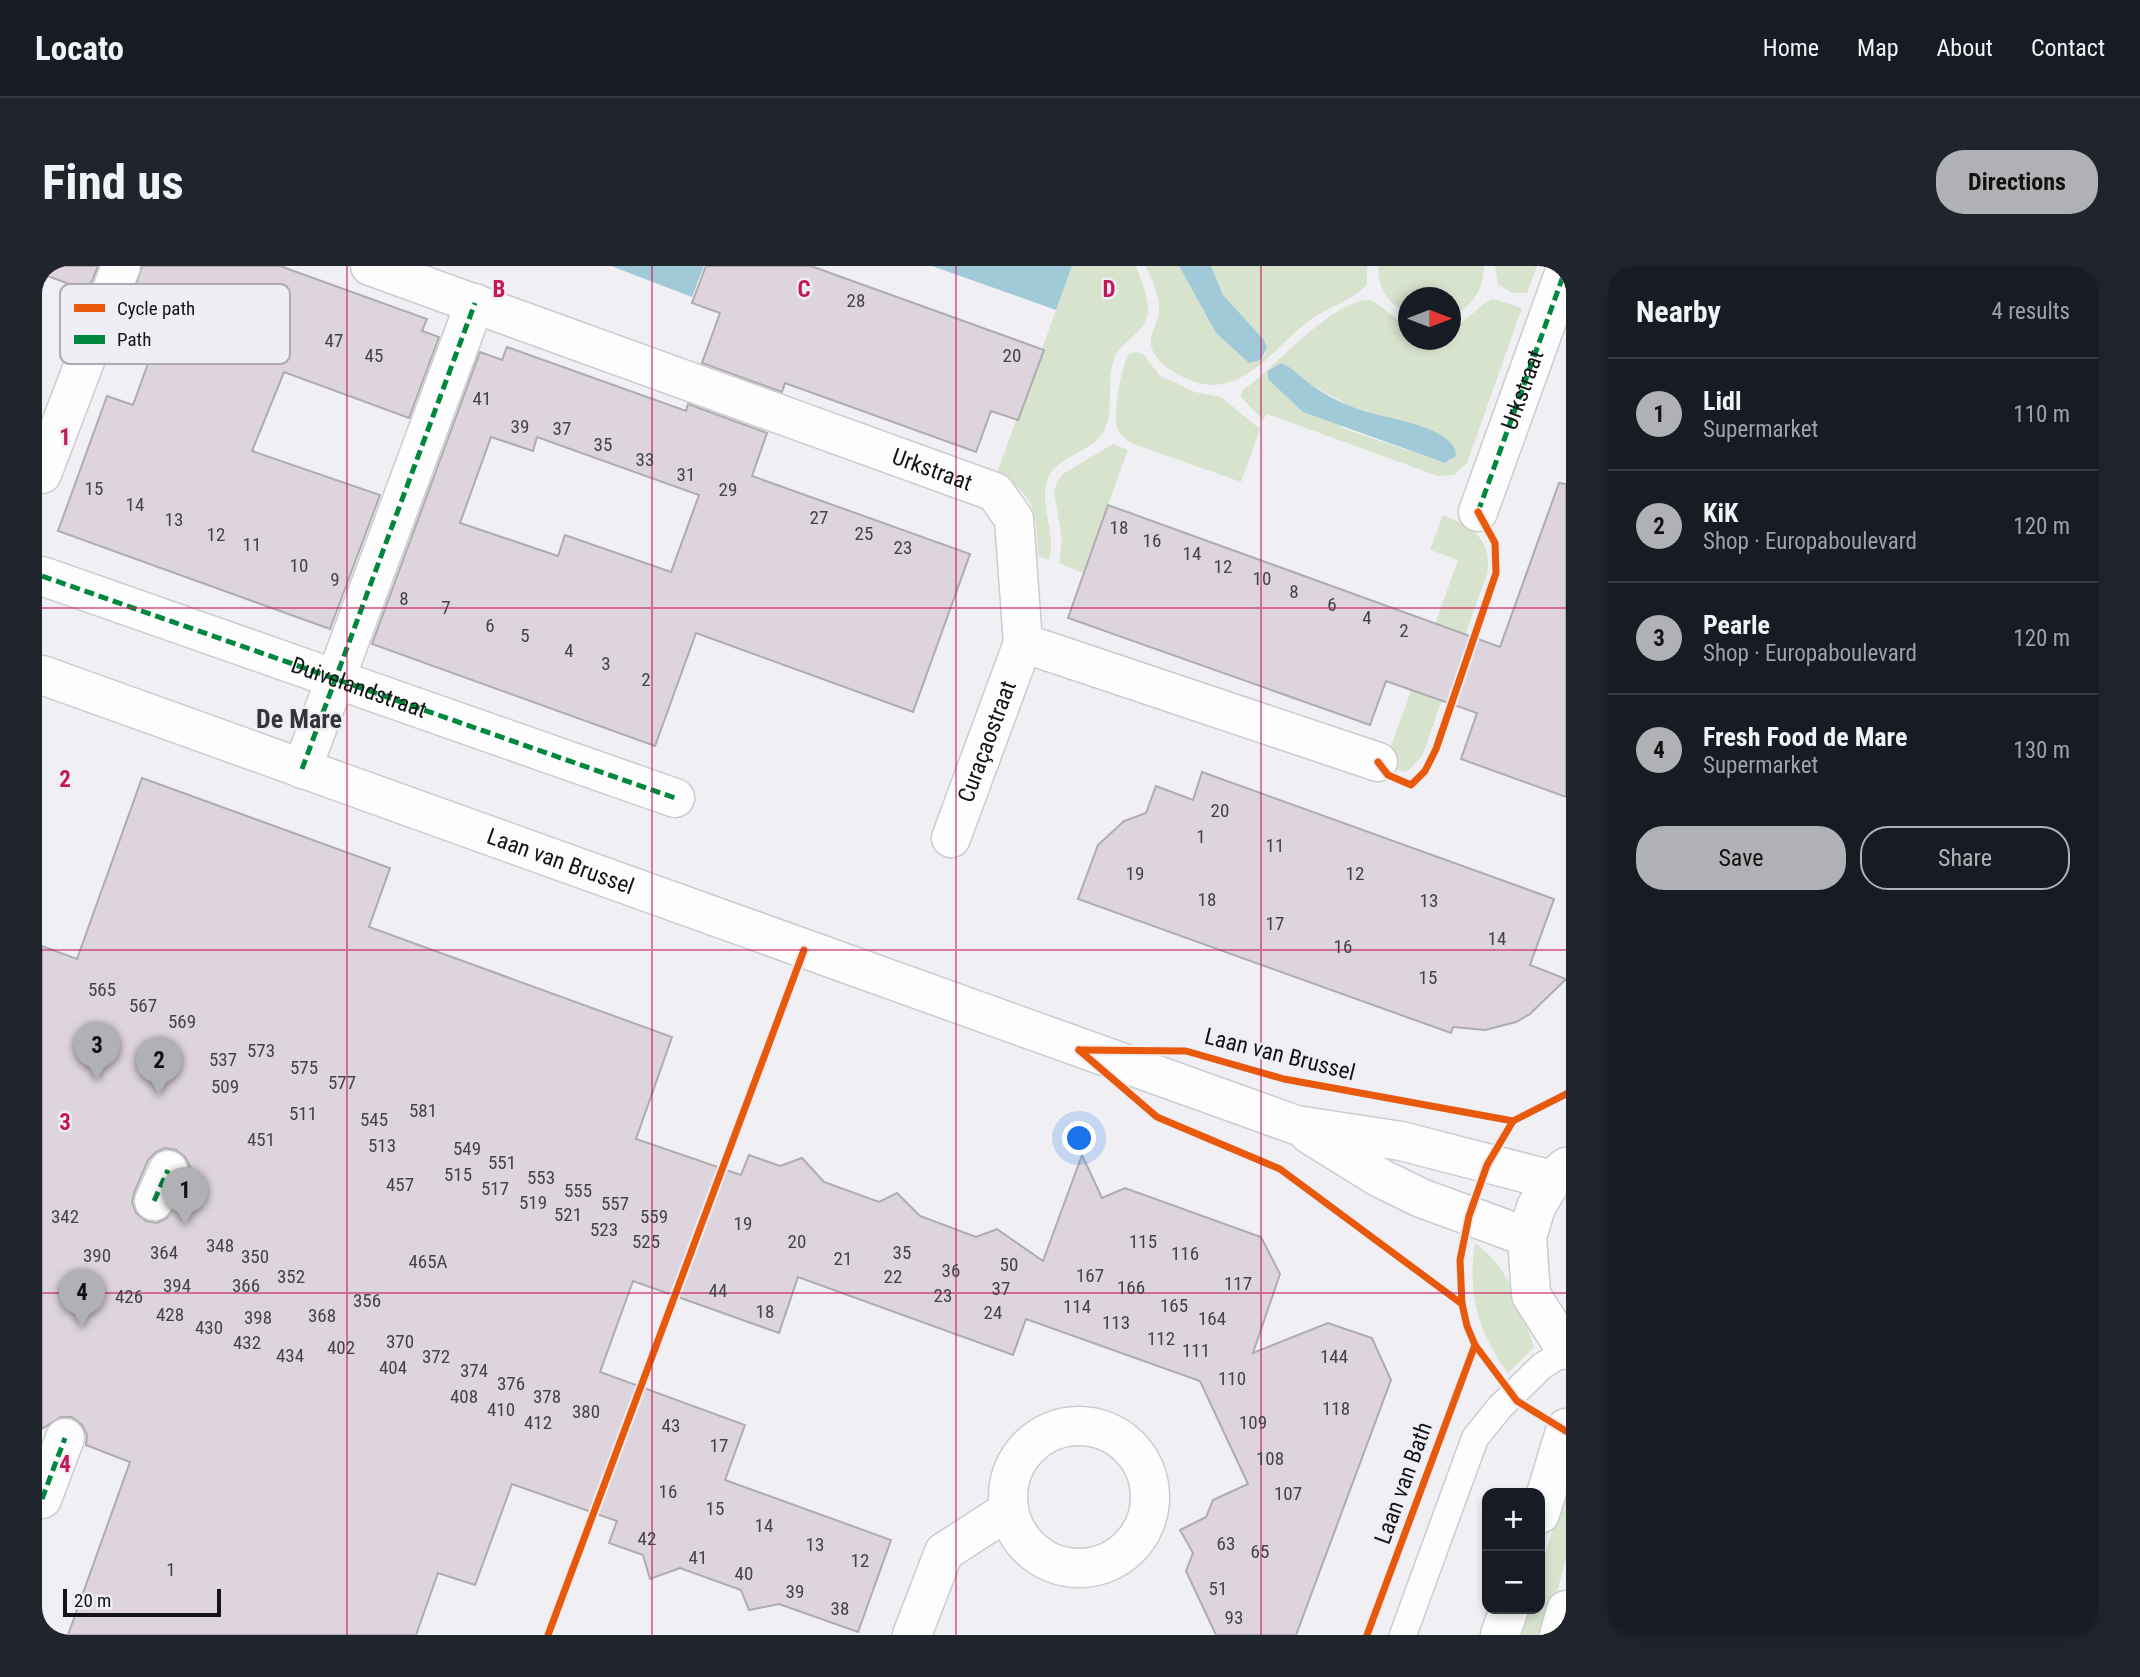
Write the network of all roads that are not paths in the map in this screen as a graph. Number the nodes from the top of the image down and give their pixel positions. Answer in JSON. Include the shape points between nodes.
{"nodes":[{"id":1,"x":121,"y":266,"type":"edge"},
{"id":2,"x":370,"y":266,"type":"edge"},
{"id":3,"x":1566,"y":268,"type":"edge"},
{"id":4,"x":114,"y":284,"type":"edge"},
{"id":5,"x":475,"y":303,"type":"junction"},
{"id":6,"x":84,"y":364,"type":"edge"},
{"id":7,"x":42,"y":474,"type":"edge"},
{"id":8,"x":1478,"y":512,"type":"dead end"},
{"id":9,"x":42,"y":576,"type":"edge"},
{"id":10,"x":1024,"y":643,"type":"junction"},
{"id":11,"x":42,"y":675,"type":"edge"},
{"id":12,"x":336,"y":680,"type":"junction"},
{"id":13,"x":1378,"y":762,"type":"dead end"},
{"id":14,"x":302,"y":769,"type":"junction"},
{"id":15,"x":675,"y":798,"type":"dead end"},
{"id":16,"x":951,"y":838,"type":"dead end"},
{"id":17,"x":1296,"y":1125,"type":"junction"},
{"id":18,"x":1559,"y":1174,"type":"edge"},
{"id":19,"x":1527,"y":1237,"type":"junction"},
{"id":20,"x":1566,"y":1351,"type":"edge"},
{"id":21,"x":1566,"y":1428,"type":"edge"},
{"id":22,"x":65,"y":1438,"type":"dead end"},
{"id":23,"x":1545,"y":1497,"type":"edge"},
{"id":24,"x":42,"y":1499,"type":"edge"},
{"id":25,"x":1009,"y":1510,"type":"dead end"},
{"id":26,"x":1566,"y":1610,"type":"edge"},
{"id":27,"x":1507,"y":1614,"type":"edge"},
{"id":28,"x":912,"y":1635,"type":"edge"},
{"id":29,"x":1403,"y":1635,"type":"edge"},
{"id":30,"x":1500,"y":1635,"type":"edge"},
{"id":31,"x":1559,"y":1635,"type":"edge"}],
"edges":[{"from":1,"to":4,"type":"street"},
{"from":2,"to":5,"type":"street","name":"Urkstraat"},
{"from":3,"to":8,"type":"street","name":"Urkstraat"},
{"from":5,"to":10,"type":"street","name":"Urkstraat","via":[[995,492],[1014,519]]},
{"from":5,"to":12,"type":"street"},
{"from":6,"to":7,"type":"street"},
{"from":9,"to":12,"type":"street","name":"Duivelandstraat"},
{"from":10,"to":13,"type":"street"},
{"from":10,"to":16,"type":"street","name":"Curaçaostraat"},
{"from":11,"to":14,"type":"street","name":"Laan van Brussel"},
{"from":12,"to":14,"type":"street"},
{"from":12,"to":15,"type":"street","name":"Duivelandstraat"},
{"from":14,"to":17,"type":"street","name":"Laan van Brussel"},
{"from":17,"to":18,"type":"street","name":"Laan van Brussel","via":[[1401,1141]]},
{"from":17,"to":19,"type":"street","name":"Laan van Brussel","via":[[1421,1198]]},
{"from":18,"to":19,"type":"street","via":[[1536,1207]]},
{"from":19,"to":20,"type":"street","via":[[1531,1294]]},
{"from":20,"to":29,"type":"lane","via":[[1535,1373],[1475,1438]]},
{"from":21,"to":23,"type":"street"},
{"from":22,"to":24,"type":"street"},
{"from":25,"to":28,"type":"street","via":[[944,1552]]},
{"from":26,"to":31,"type":"street"},
{"from":27,"to":30,"type":"street"}]}
